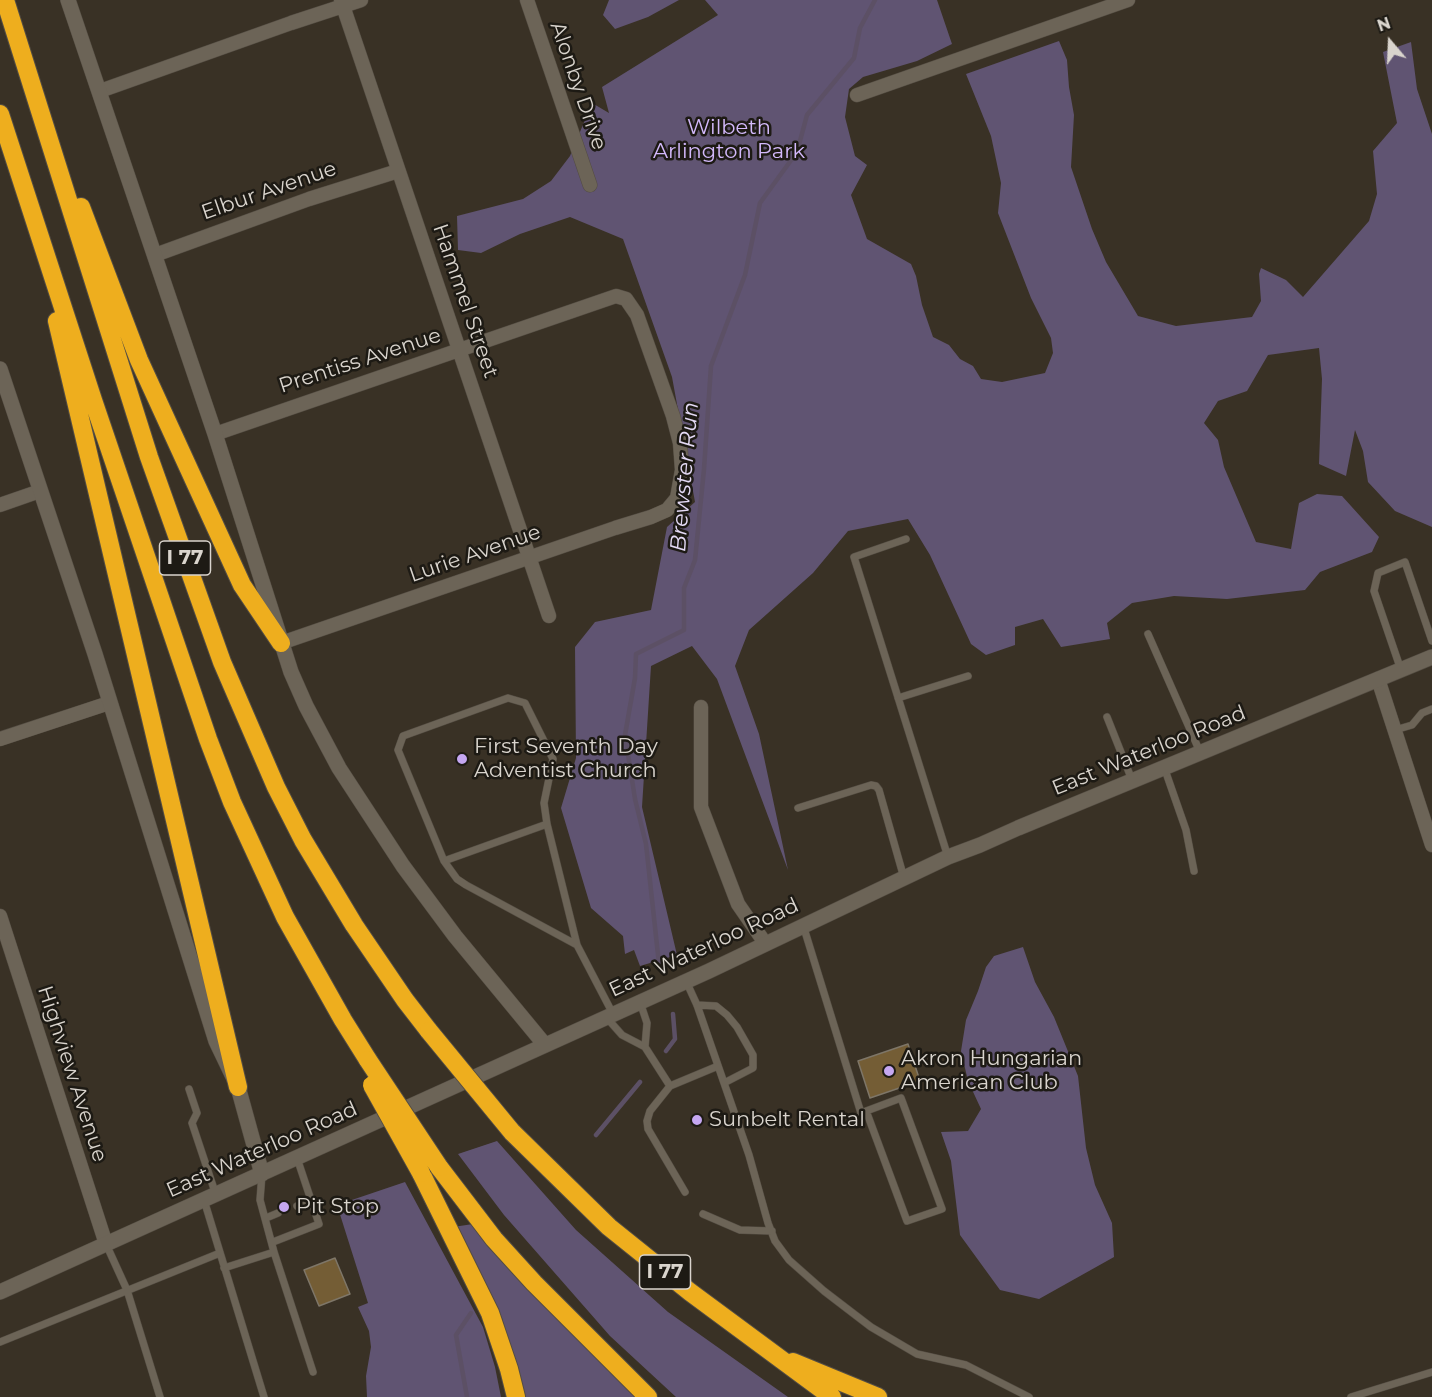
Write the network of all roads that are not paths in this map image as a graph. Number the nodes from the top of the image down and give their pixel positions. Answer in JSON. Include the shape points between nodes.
{"nodes":[{"id":1,"x":5,"y":0,"type":"edge"},
{"id":2,"x":68,"y":0,"type":"edge"},
{"id":3,"x":362,"y":0,"type":"edge"},
{"id":4,"x":527,"y":0,"type":"edge"},
{"id":5,"x":1128,"y":0,"type":"edge"},
{"id":6,"x":343,"y":3,"type":"edge"},
{"id":7,"x":21,"y":48,"type":"junction"},
{"id":8,"x":100,"y":91,"type":"junction"},
{"id":9,"x":857,"y":95,"type":"dead end"},
{"id":10,"x":0,"y":114,"type":"edge"},
{"id":11,"x":398,"y":171,"type":"junction"},
{"id":12,"x":25,"y":185,"type":"junction"},
{"id":13,"x":590,"y":185,"type":"dead end"},
{"id":14,"x":155,"y":255,"type":"junction"},
{"id":15,"x":460,"y":351,"type":"junction"},
{"id":16,"x":0,"y":369,"type":"edge"},
{"id":17,"x":214,"y":434,"type":"junction"},
{"id":18,"x":40,"y":491,"type":"junction"},
{"id":19,"x":677,"y":498,"type":"joint"},
{"id":20,"x":0,"y":505,"type":"edge"},
{"id":21,"x":906,"y":539,"type":"dead end"},
{"id":22,"x":530,"y":557,"type":"junction"},
{"id":23,"x":549,"y":616,"type":"dead end"},
{"id":24,"x":1148,"y":634,"type":"dead end"},
{"id":25,"x":1432,"y":641,"type":"edge"},
{"id":26,"x":281,"y":643,"type":"junction"},
{"id":27,"x":1432,"y":657,"type":"edge"},
{"id":28,"x":1401,"y":670,"type":"junction"},
{"id":29,"x":968,"y":676,"type":"dead end"},
{"id":30,"x":1378,"y":679,"type":"junction"},
{"id":31,"x":898,"y":698,"type":"junction"},
{"id":32,"x":109,"y":703,"type":"junction"},
{"id":33,"x":701,"y":707,"type":"dead end"},
{"id":34,"x":1432,"y":710,"type":"edge"},
{"id":35,"x":1107,"y":717,"type":"dead end"},
{"id":36,"x":1395,"y":730,"type":"junction"},
{"id":37,"x":0,"y":739,"type":"edge"},
{"id":38,"x":1200,"y":752,"type":"junction"},
{"id":39,"x":1164,"y":767,"type":"junction"},
{"id":40,"x":1132,"y":780,"type":"junction"},
{"id":41,"x":798,"y":808,"type":"dead end"},
{"id":42,"x":547,"y":825,"type":"junction"},
{"id":43,"x":1432,"y":845,"type":"edge"},
{"id":44,"x":948,"y":857,"type":"junction"},
{"id":45,"x":444,"y":861,"type":"junction"},
{"id":46,"x":1194,"y":871,"type":"dead end"},
{"id":47,"x":904,"y":878,"type":"junction"},
{"id":48,"x":0,"y":916,"type":"edge"},
{"id":49,"x":803,"y":925,"type":"junction"},
{"id":50,"x":765,"y":943,"type":"junction"},
{"id":51,"x":577,"y":945,"type":"junction"},
{"id":52,"x":686,"y":981,"type":"junction"},
{"id":53,"x":640,"y":1002,"type":"junction"},
{"id":54,"x":697,"y":1005,"type":"junction"},
{"id":55,"x":610,"y":1015,"type":"junction"},
{"id":56,"x":544,"y":1045,"type":"junction"},
{"id":57,"x":645,"y":1047,"type":"junction"},
{"id":58,"x":718,"y":1066,"type":"junction"},
{"id":59,"x":724,"y":1083,"type":"junction"},
{"id":60,"x":670,"y":1086,"type":"junction"},
{"id":61,"x":238,"y":1087,"type":"junction"},
{"id":62,"x":189,"y":1089,"type":"dead end"},
{"id":63,"x":861,"y":1113,"type":"junction"},
{"id":64,"x":297,"y":1158,"type":"junction"},
{"id":65,"x":430,"y":1170,"type":"junction"},
{"id":66,"x":262,"y":1174,"type":"junction"},
{"id":67,"x":685,"y":1192,"type":"dead end"},
{"id":68,"x":210,"y":1197,"type":"junction"},
{"id":69,"x":311,"y":1200,"type":"junction"},
{"id":70,"x":297,"y":1206,"type":"dead end"},
{"id":71,"x":278,"y":1213,"type":"dead end"},
{"id":72,"x":702,"y":1214,"type":"dead end"},
{"id":73,"x":266,"y":1218,"type":"junction"},
{"id":74,"x":772,"y":1231,"type":"junction"},
{"id":75,"x":273,"y":1242,"type":"junction"},
{"id":76,"x":106,"y":1244,"type":"junction"},
{"id":77,"x":220,"y":1252,"type":"junction"},
{"id":78,"x":274,"y":1252,"type":"junction"},
{"id":79,"x":224,"y":1268,"type":"junction"},
{"id":80,"x":127,"y":1290,"type":"junction"},
{"id":81,"x":0,"y":1292,"type":"edge"},
{"id":82,"x":0,"y":1341,"type":"edge"},
{"id":83,"x":772,"y":1354,"type":"junction"},
{"id":84,"x":313,"y":1372,"type":"dead end"},
{"id":85,"x":1432,"y":1372,"type":"edge"},
{"id":86,"x":160,"y":1397,"type":"edge"},
{"id":87,"x":264,"y":1397,"type":"edge"},
{"id":88,"x":516,"y":1397,"type":"edge"},
{"id":89,"x":648,"y":1397,"type":"edge"},
{"id":90,"x":832,"y":1397,"type":"edge"},
{"id":91,"x":878,"y":1397,"type":"edge"},
{"id":92,"x":1029,"y":1397,"type":"edge"},
{"id":93,"x":1351,"y":1397,"type":"edge"}],
"edges":[{"from":1,"to":7,"type":"highway","number":"I 77"},
{"from":2,"to":8,"type":"main road"},
{"from":3,"to":6,"type":"street"},
{"from":4,"to":13,"type":"street","name":"Alonby Drive"},
{"from":5,"to":9,"type":"street"},
{"from":6,"to":8,"type":"street"},
{"from":6,"to":11,"type":"street","name":"Hammel Street"},
{"from":7,"to":26,"type":"highway","via":[[139,360],[242,585]]},
{"from":7,"to":83,"type":"highway","number":"I 77","bridge":true,"via":[[149,457],[235,695],[303,840],[365,942],[429,1030],[512,1132],[609,1227]]},
{"from":8,"to":14,"type":"main road"},
{"from":10,"to":12,"type":"highway","number":"I 77"},
{"from":11,"to":14,"type":"street","name":"Elbur Avenue"},
{"from":11,"to":15,"type":"street","name":"Hammel Street"},
{"from":12,"to":61,"type":"highway"},
{"from":12,"to":65,"type":"highway","number":"I 77","bridge":true,"via":[[93,399],[232,802],[264,873],[364,1061]]},
{"from":14,"to":17,"type":"main road"},
{"from":15,"to":17,"type":"street","name":"Prentiss Avenue"},
{"from":15,"to":19,"type":"street","name":"Prentiss Avenue","via":[[622,296],[637,315],[673,416],[681,461]]},
{"from":15,"to":22,"type":"street","name":"Hammel Street"},
{"from":16,"to":18,"type":"main road"},
{"from":17,"to":26,"type":"main road"},
{"from":18,"to":20,"type":"street"},
{"from":18,"to":32,"type":"main road"},
{"from":19,"to":22,"type":"street","name":"Lurie Avenue","via":[[672,507],[651,517]]},
{"from":21,"to":31,"type":"lane","via":[[854,557]]},
{"from":22,"to":23,"type":"street","name":"Hammel Street"},
{"from":22,"to":26,"type":"street","name":"Lurie Avenue"},
{"from":24,"to":38,"type":"lane"},
{"from":25,"to":28,"type":"lane","via":[[1405,562],[1378,573],[1374,591]]},
{"from":26,"to":56,"type":"main road","via":[[306,706],[354,793],[455,936]]},
{"from":27,"to":28,"type":"main road","name":"East Waterloo Road"},
{"from":28,"to":30,"type":"main road","name":"East Waterloo Road"},
{"from":29,"to":31,"type":"lane"},
{"from":30,"to":36,"type":"street"},
{"from":30,"to":38,"type":"main road","name":"East Waterloo Road"},
{"from":31,"to":44,"type":"lane"},
{"from":32,"to":37,"type":"street"},
{"from":32,"to":61,"type":"main road","via":[[216,1041]]},
{"from":33,"to":50,"type":"street","via":[[701,807],[738,904]]},
{"from":34,"to":36,"type":"lane","via":[[1422,712],[1412,725]]},
{"from":35,"to":40,"type":"lane"},
{"from":36,"to":43,"type":"street"},
{"from":38,"to":39,"type":"main road","name":"East Waterloo Road"},
{"from":39,"to":40,"type":"main road","name":"East Waterloo Road"},
{"from":39,"to":46,"type":"lane","via":[[1186,830]]},
{"from":40,"to":44,"type":"main road","name":"East Waterloo Road"},
{"from":41,"to":47,"type":"lane","via":[[876,786]]},
{"from":42,"to":45,"type":"lane"},
{"from":42,"to":45,"type":"lane","via":[[544,803],[553,759],[525,703],[508,698],[403,736],[398,750]]},
{"from":42,"to":51,"type":"lane"},
{"from":44,"to":47,"type":"main road","name":"East Waterloo Road"},
{"from":45,"to":51,"type":"lane","via":[[466,885]]},
{"from":47,"to":49,"type":"main road","name":"East Waterloo Road"},
{"from":48,"to":76,"type":"street","name":"Highview Avenue"},
{"from":49,"to":50,"type":"main road","name":"East Waterloo Road"},
{"from":49,"to":63,"type":"lane"},
{"from":50,"to":52,"type":"main road","name":"East Waterloo Road"},
{"from":51,"to":55,"type":"lane"},
{"from":52,"to":53,"type":"main road","name":"East Waterloo Road"},
{"from":52,"to":54,"type":"lane"},
{"from":53,"to":55,"type":"main road","name":"East Waterloo Road"},
{"from":53,"to":57,"type":"lane","via":[[646,1023]]},
{"from":54,"to":58,"type":"lane"},
{"from":54,"to":59,"type":"lane","via":[[716,1006],[727,1015],[753,1055],[753,1068]]},
{"from":55,"to":56,"type":"main road","name":"East Waterloo Road"},
{"from":55,"to":57,"type":"lane","via":[[622,1035]]},
{"from":56,"to":64,"type":"main road","name":"East Waterloo Road"},
{"from":57,"to":60,"type":"lane"},
{"from":58,"to":59,"type":"lane"},
{"from":58,"to":60,"type":"lane"},
{"from":59,"to":74,"type":"lane"},
{"from":60,"to":67,"type":"lane","via":[[650,1111],[648,1129]]},
{"from":61,"to":66,"type":"main road"},
{"from":62,"to":68,"type":"lane","via":[[197,1113],[192,1123]]},
{"from":63,"to":63,"type":"lane","via":[[868,1116],[907,1221],[942,1209],[901,1098]]},
{"from":64,"to":66,"type":"main road","name":"East Waterloo Road"},
{"from":64,"to":69,"type":"lane"},
{"from":65,"to":88,"type":"highway","via":[[490,1313]]},
{"from":65,"to":89,"type":"highway","via":[[534,1283]]},
{"from":66,"to":68,"type":"main road","name":"East Waterloo Road"},
{"from":66,"to":73,"type":"lane","via":[[260,1200]]},
{"from":68,"to":76,"type":"main road","name":"East Waterloo Road"},
{"from":68,"to":77,"type":"lane"},
{"from":69,"to":70,"type":"lane"},
{"from":69,"to":75,"type":"lane","via":[[319,1224]]},
{"from":71,"to":73,"type":"lane"},
{"from":72,"to":74,"type":"lane","via":[[740,1230]]},
{"from":73,"to":75,"type":"lane"},
{"from":74,"to":92,"type":"lane","via":[[789,1260],[871,1327],[917,1354],[966,1365]]},
{"from":75,"to":78,"type":"lane"},
{"from":76,"to":80,"type":"lane"},
{"from":76,"to":81,"type":"main road","name":"East Waterloo Road"},
{"from":77,"to":79,"type":"lane"},
{"from":77,"to":80,"type":"lane"},
{"from":78,"to":79,"type":"lane"},
{"from":78,"to":84,"type":"lane"},
{"from":79,"to":87,"type":"lane"},
{"from":80,"to":82,"type":"lane"},
{"from":80,"to":86,"type":"lane"},
{"from":83,"to":90,"type":"highway","number":"I 77"},
{"from":83,"to":91,"type":"highway"},
{"from":85,"to":93,"type":"lane"}]}
